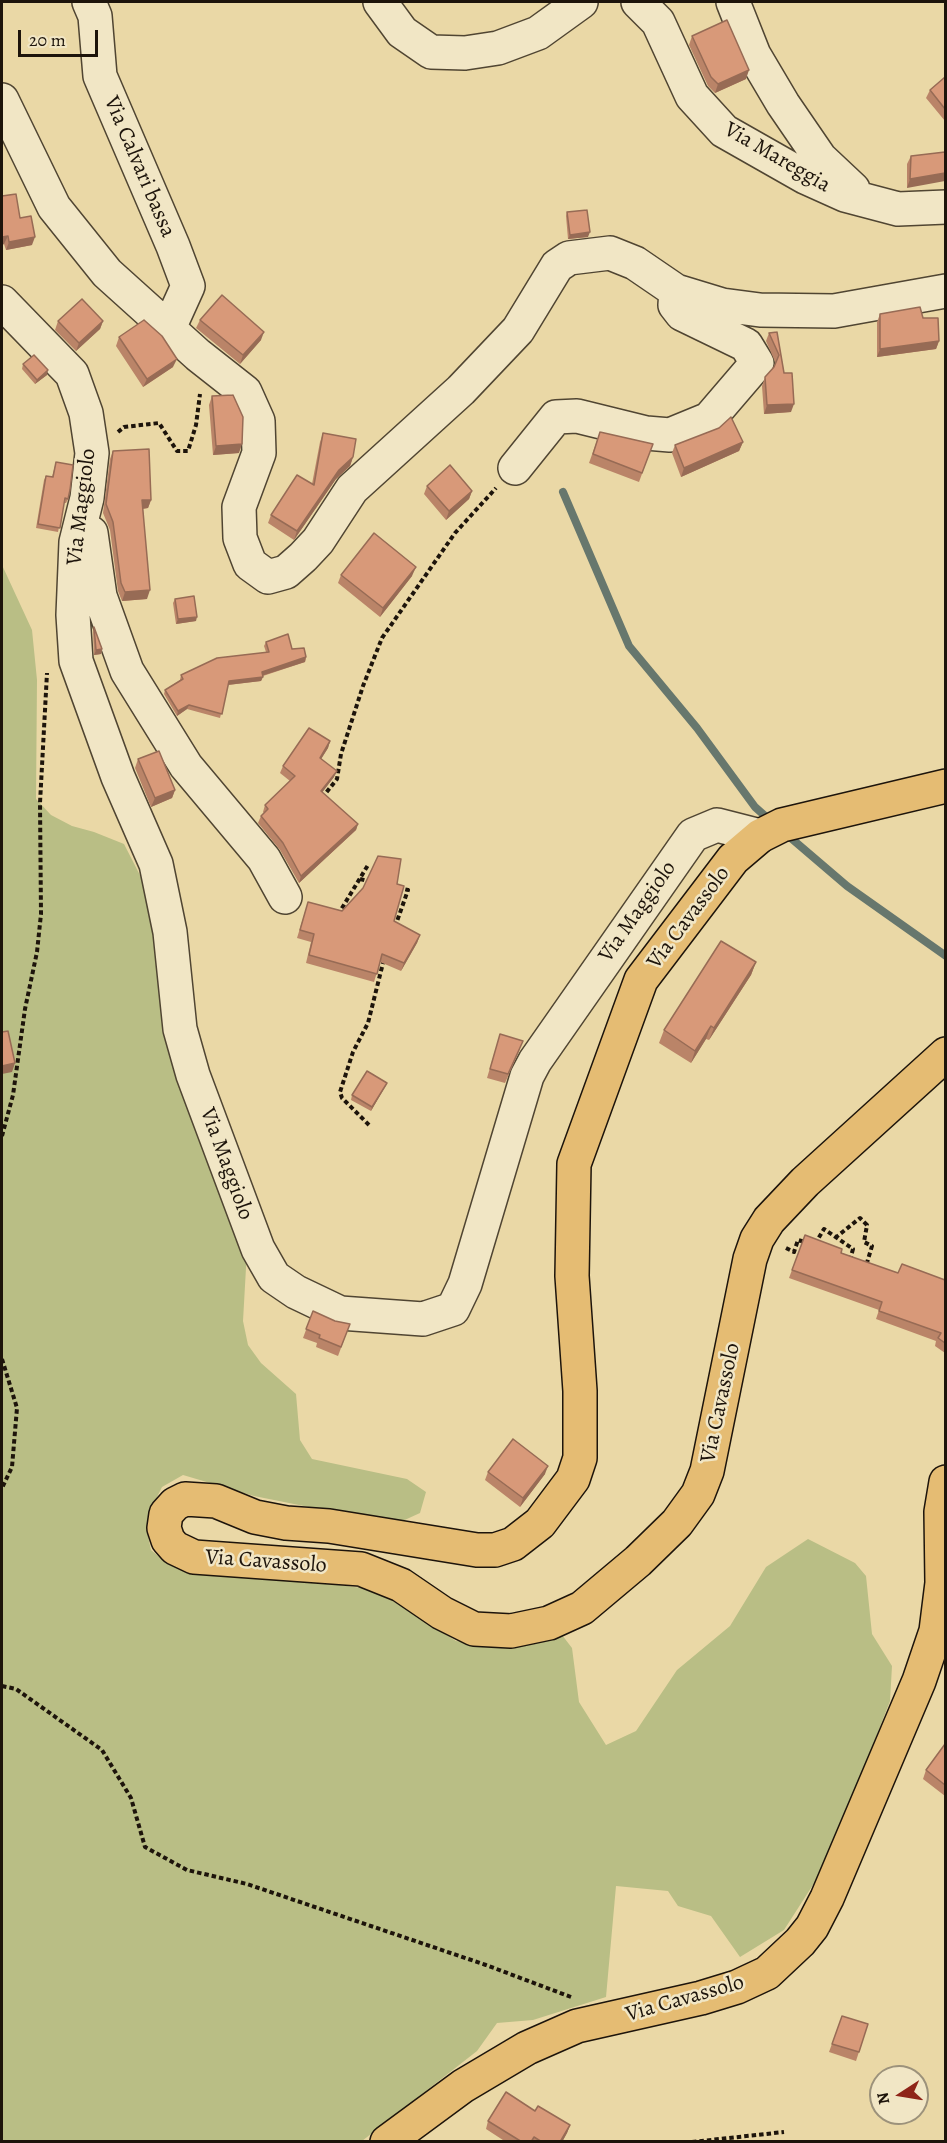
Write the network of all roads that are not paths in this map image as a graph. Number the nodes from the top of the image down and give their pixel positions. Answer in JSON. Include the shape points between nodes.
{"nodes":[{"id":1,"x":89,"y":2,"type":"edge"},
{"id":2,"x":380,"y":2,"type":"edge"},
{"id":3,"x":580,"y":2,"type":"edge"},
{"id":4,"x":638,"y":2,"type":"edge"},
{"id":5,"x":733,"y":2,"type":"edge"},
{"id":6,"x":751,"y":2,"type":"edge"},
{"id":7,"x":754,"y":55,"type":"junction"},
{"id":8,"x":2,"y":100,"type":"edge"},
{"id":9,"x":869,"y":202,"type":"junction"},
{"id":10,"x":945,"y":207,"type":"edge"},
{"id":11,"x":676,"y":291,"type":"junction"},
{"id":12,"x":945,"y":291,"type":"edge"},
{"id":13,"x":2,"y":302,"type":"edge"},
{"id":14,"x":169,"y":328,"type":"junction"},
{"id":15,"x":515,"y":468,"type":"road end"},
{"id":16,"x":87,"y":498,"type":"junction"},
{"id":17,"x":945,"y":786,"type":"edge"},
{"id":18,"x":768,"y":832,"type":"junction"},
{"id":19,"x":285,"y":897,"type":"dead end"},
{"id":20,"x":945,"y":1054,"type":"edge"},
{"id":21,"x":945,"y":1482,"type":"edge"},
{"id":22,"x":387,"y":2142,"type":"edge"}],
"edges":[{"from":1,"to":14,"type":"street","name":"Via Calvari bassa","via":[[95,16],[100,76],[188,286]]},
{"from":2,"to":3,"type":"street","via":[[402,32],[431,52],[465,53],[498,48],[538,33]]},
{"from":4,"to":9,"type":"street","name":"Via Mareggia","via":[[658,22],[692,96],[724,131],[805,177]]},
{"from":5,"to":7,"type":"street"},
{"from":6,"to":7,"type":"street"},
{"from":7,"to":9,"type":"street","via":[[820,158]]},
{"from":8,"to":14,"type":"street","via":[[54,207],[107,273]]},
{"from":9,"to":10,"type":"street","name":"Via Mareggia","via":[[898,209]]},
{"from":11,"to":12,"type":"street","via":[[751,309],[834,311]]},
{"from":11,"to":14,"type":"street","via":[[636,263],[610,253],[569,258],[557,266],[510,339],[461,390],[352,489],[303,557],[286,572],[268,576],[250,564],[240,538],[239,507],[259,453],[258,421],[245,393]]},
{"from":11,"to":15,"type":"street","via":[[675,305],[682,314],[746,345],[757,363],[709,419],[670,435],[577,416],[556,417]]},
{"from":13,"to":16,"type":"street","name":"Via Maggiolo","via":[[72,374],[86,413],[92,453]]},
{"from":16,"to":18,"type":"street","name":"Via Maggiolo","via":[[76,542],[76,661],[118,777],[156,864],[170,932],[180,1029],[193,1076],[258,1249],[274,1277],[296,1292],[340,1313],[423,1320],[453,1309],[465,1284],[527,1076],[535,1061],[693,835],[717,825]]},
{"from":16,"to":19,"type":"street","via":[[100,596],[127,671],[186,766],[264,859]]},
{"from":17,"to":18,"type":"main road"},
{"from":18,"to":20,"type":"main road","name":"Via Cavassolo","via":[[721,875],[641,980],[574,1164],[572,1276],[580,1458],[573,1479],[540,1523],[513,1544],[477,1550],[329,1526],[286,1523],[255,1517],[216,1501],[185,1499],[166,1514],[164,1528],[168,1540],[194,1557],[361,1569],[401,1585],[474,1629],[510,1631],[549,1623],[582,1608],[677,1523],[698,1494],[707,1471],[750,1259],[769,1220]]},
{"from":21,"to":22,"type":"main road","name":"Via Cavassolo","via":[[941,1512],[942,1583],[936,1631],[919,1681],[812,1927],[778,1964],[750,1981],[701,1998],[577,2026],[527,2048],[463,2086]]}]}
